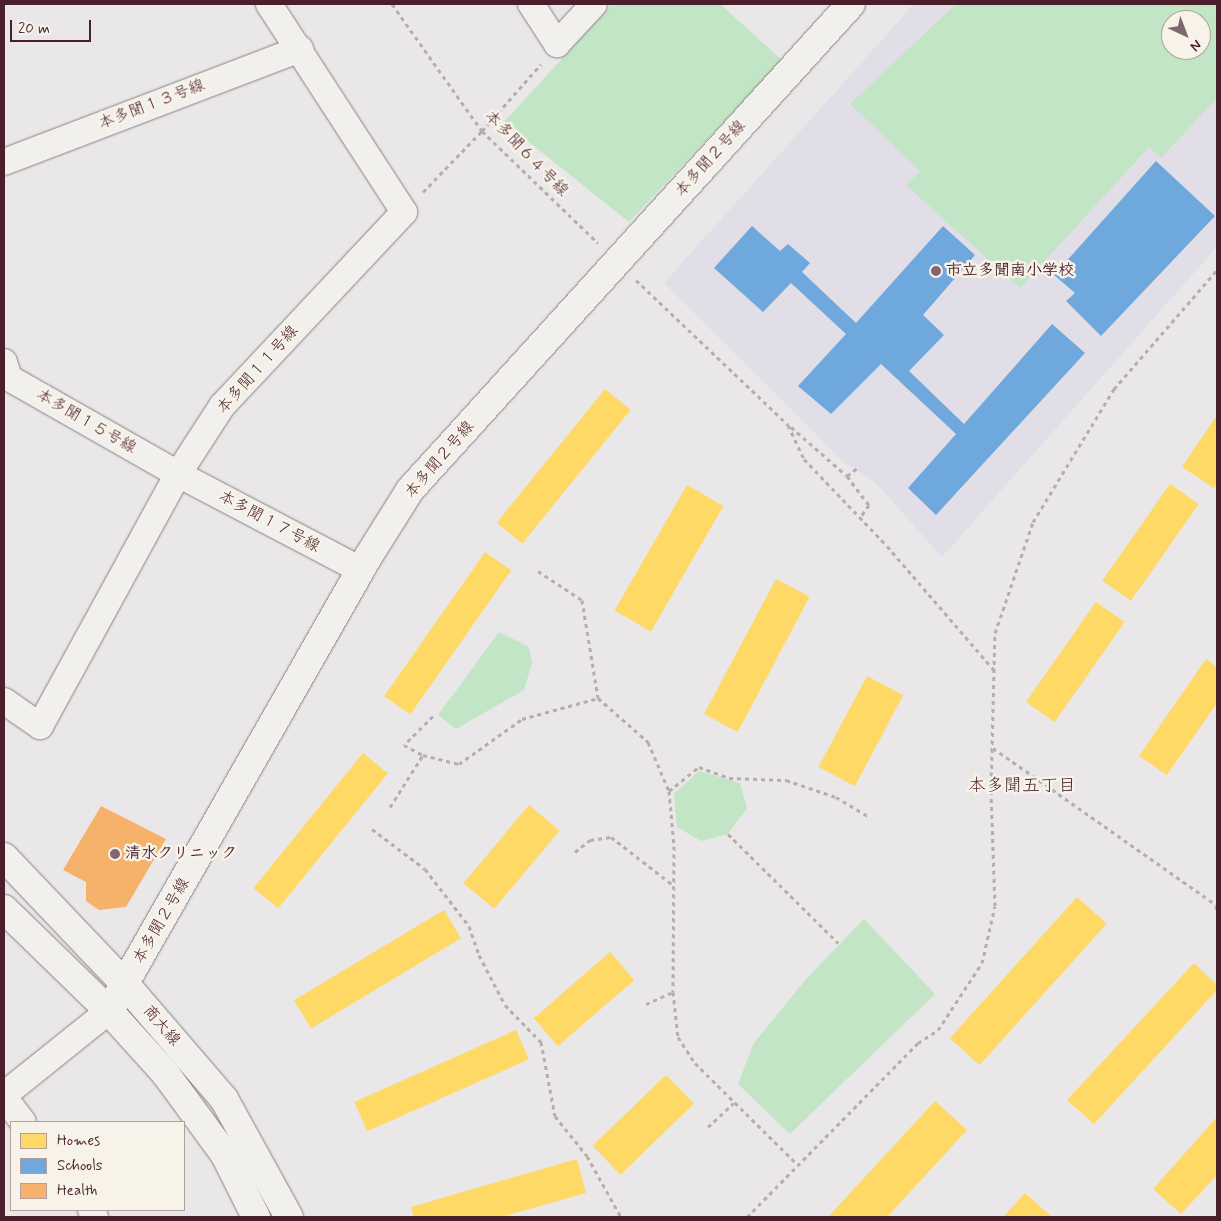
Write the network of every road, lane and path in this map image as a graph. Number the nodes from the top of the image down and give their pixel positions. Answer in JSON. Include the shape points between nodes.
{"nodes":[{"id":1,"x":269,"y":4,"type":"edge"},
{"id":2,"x":392,"y":4,"type":"edge"},
{"id":3,"x":530,"y":4,"type":"edge"},
{"id":4,"x":594,"y":4,"type":"edge"},
{"id":5,"x":851,"y":4,"type":"edge"},
{"id":6,"x":557,"y":44,"type":"junction"},
{"id":7,"x":300,"y":49,"type":"junction"},
{"id":8,"x":482,"y":132,"type":"junction"},
{"id":9,"x":4,"y":162,"type":"edge"},
{"id":10,"x":404,"y":212,"type":"junction"},
{"id":11,"x":618,"y":263,"type":"junction"},
{"id":12,"x":1217,"y":270,"type":"edge"},
{"id":13,"x":6,"y":373,"type":"edge"},
{"id":14,"x":788,"y":425,"type":"junction"},
{"id":15,"x":860,"y":466,"type":"dead end"},
{"id":16,"x":178,"y":474,"type":"junction"},
{"id":17,"x":847,"y":476,"type":"junction"},
{"id":18,"x":860,"y":518,"type":"junction"},
{"id":19,"x":361,"y":570,"type":"junction"},
{"id":20,"x":538,"y":571,"type":"dead end"},
{"id":21,"x":994,"y":670,"type":"junction"},
{"id":22,"x":598,"y":698,"type":"junction"},
{"id":23,"x":4,"y":701,"type":"edge"},
{"id":24,"x":433,"y":716,"type":"dead end"},
{"id":25,"x":992,"y":748,"type":"junction"},
{"id":26,"x":423,"y":755,"type":"junction"},
{"id":27,"x":669,"y":792,"type":"junction"},
{"id":28,"x":390,"y":807,"type":"dead end"},
{"id":29,"x":868,"y":816,"type":"dead end"},
{"id":30,"x":372,"y":829,"type":"dead end"},
{"id":31,"x":728,"y":834,"type":"dead end"},
{"id":32,"x":575,"y":852,"type":"dead end"},
{"id":33,"x":4,"y":857,"type":"edge"},
{"id":34,"x":674,"y":886,"type":"junction"},
{"id":35,"x":4,"y":909,"type":"edge"},
{"id":36,"x":1217,"y":912,"type":"edge"},
{"id":37,"x":838,"y":943,"type":"dead end"},
{"id":38,"x":125,"y":984,"type":"junction"},
{"id":39,"x":672,"y":992,"type":"junction"},
{"id":40,"x":646,"y":1004,"type":"dead end"},
{"id":41,"x":109,"y":1011,"type":"junction"},
{"id":42,"x":4,"y":1096,"type":"edge"},
{"id":43,"x":734,"y":1102,"type":"junction"},
{"id":44,"x":22,"y":1121,"type":"edge"},
{"id":45,"x":708,"y":1127,"type":"dead end"},
{"id":46,"x":798,"y":1165,"type":"junction"},
{"id":47,"x":256,"y":1217,"type":"edge"},
{"id":48,"x":289,"y":1217,"type":"edge"},
{"id":49,"x":621,"y":1217,"type":"edge"},
{"id":50,"x":747,"y":1217,"type":"edge"}],
"edges":[{"from":1,"to":7,"type":"street"},
{"from":2,"to":8,"type":"path","name":"本多聞６４号線"},
{"from":3,"to":6,"type":"street"},
{"from":4,"to":6,"type":"street"},
{"from":5,"to":11,"type":"street","name":"本多聞２号線"},
{"from":6,"to":8,"type":"path"},
{"from":7,"to":9,"type":"street","name":"本多聞１３号線"},
{"from":7,"to":10,"type":"street"},
{"from":8,"to":10,"type":"path"},
{"from":8,"to":11,"type":"path","name":"本多聞６４号線"},
{"from":10,"to":16,"type":"street","name":"本多聞１１号線","via":[[222,406]]},
{"from":11,"to":14,"type":"path","name":"本多聞６４号線"},
{"from":11,"to":19,"type":"street","name":"本多聞２号線","via":[[410,490]]},
{"from":12,"to":21,"type":"path","via":[[1114,389],[1033,522],[995,633]]},
{"from":13,"to":16,"type":"street","name":"本多聞１５号線"},
{"from":14,"to":17,"type":"path","name":"本多聞６４号線"},
{"from":14,"to":18,"type":"path","via":[[804,460]]},
{"from":15,"to":17,"type":"path"},
{"from":16,"to":19,"type":"street","name":"本多聞１７号線"},
{"from":16,"to":23,"type":"street","name":"本多聞１１号線","via":[[40,726]]},
{"from":17,"to":18,"type":"path","name":"本多聞６４号線","via":[[869,505]]},
{"from":18,"to":21,"type":"path"},
{"from":19,"to":38,"type":"street","name":"本多聞２号線"},
{"from":20,"to":22,"type":"path","via":[[582,600]]},
{"from":21,"to":25,"type":"path"},
{"from":22,"to":26,"type":"path","via":[[522,719],[460,764]]},
{"from":22,"to":27,"type":"path","via":[[648,742]]},
{"from":24,"to":26,"type":"path","via":[[404,745]]},
{"from":25,"to":36,"type":"path","via":[[1216,905]]},
{"from":25,"to":46,"type":"path","via":[[994,906],[982,963],[938,1030],[918,1043]]},
{"from":26,"to":28,"type":"path"},
{"from":27,"to":29,"type":"path","via":[[700,767],[729,778],[786,780],[836,797]]},
{"from":27,"to":34,"type":"path"},
{"from":30,"to":49,"type":"path","via":[[425,870],[469,926],[479,955],[506,1006],[541,1042],[555,1116],[587,1156]]},
{"from":31,"to":37,"type":"path"},
{"from":32,"to":34,"type":"path","via":[[590,840],[611,837]]},
{"from":33,"to":38,"type":"street","name":"商大線"},
{"from":34,"to":39,"type":"path"},
{"from":35,"to":41,"type":"street","name":"商大線"},
{"from":38,"to":41,"type":"street","name":"本多聞２号線"},
{"from":38,"to":48,"type":"street","name":"商大線","via":[[224,1099]]},
{"from":39,"to":40,"type":"path"},
{"from":39,"to":43,"type":"path","via":[[678,1037],[695,1063]]},
{"from":41,"to":42,"type":"street"},
{"from":41,"to":47,"type":"street","name":"商大線","via":[[164,1073],[225,1155]]},
{"from":42,"to":44,"type":"street"},
{"from":43,"to":45,"type":"path"},
{"from":43,"to":46,"type":"path"},
{"from":46,"to":50,"type":"path"}]}
